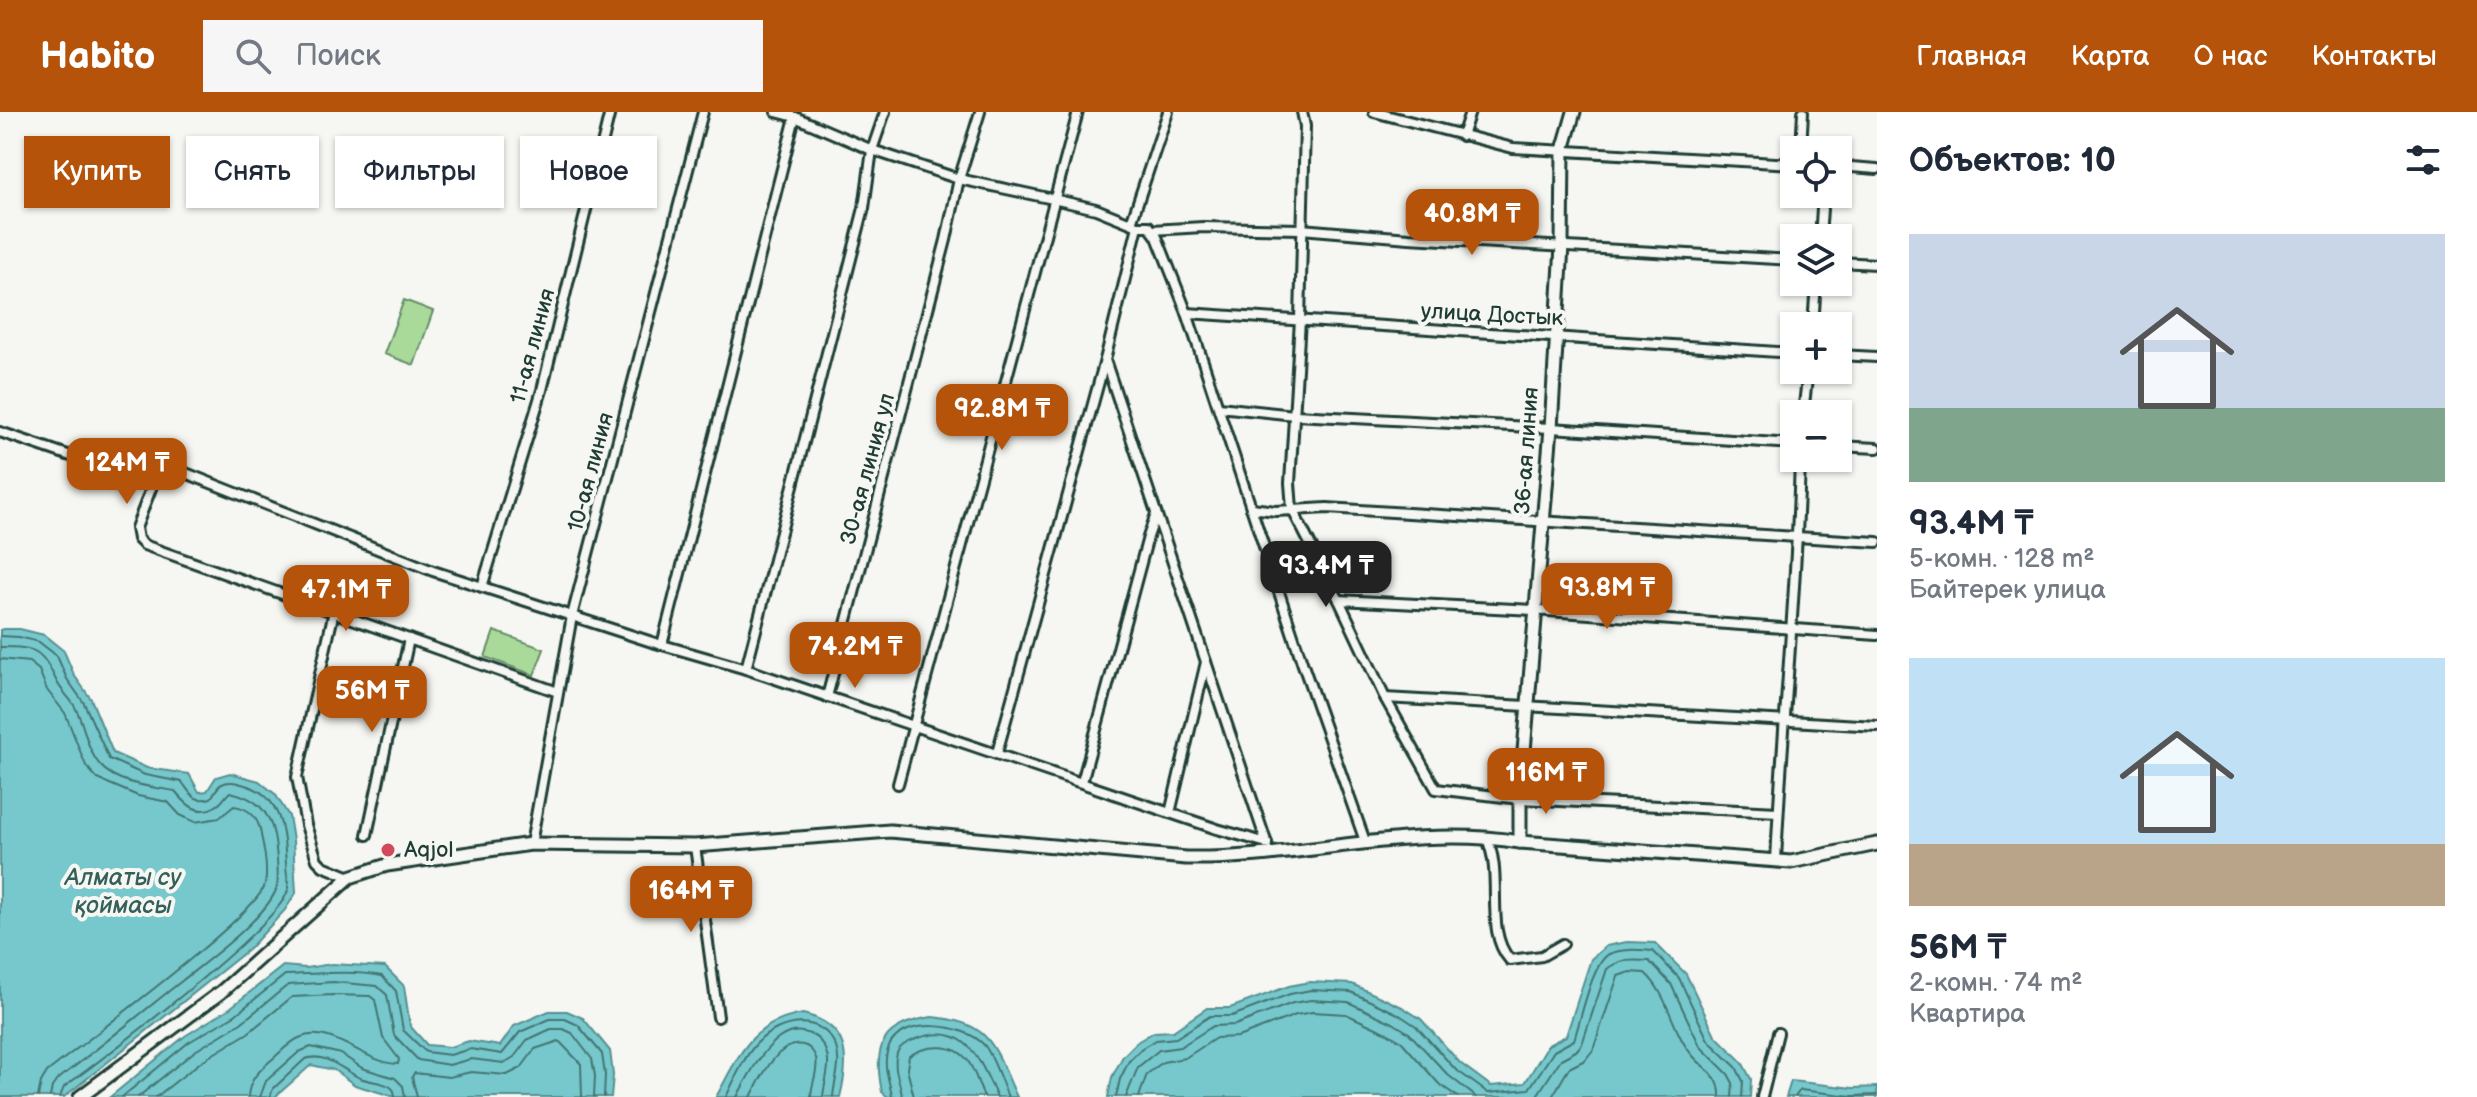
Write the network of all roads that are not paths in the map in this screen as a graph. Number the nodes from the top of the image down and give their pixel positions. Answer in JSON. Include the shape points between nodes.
{"nodes":[{"id":1,"x":610,"y":112,"type":"edge"},
{"id":2,"x":703,"y":112,"type":"edge"},
{"id":3,"x":776,"y":112,"type":"edge"},
{"id":4,"x":885,"y":112,"type":"edge"},
{"id":5,"x":980,"y":112,"type":"edge"},
{"id":6,"x":1078,"y":112,"type":"edge"},
{"id":7,"x":1168,"y":112,"type":"edge"},
{"id":8,"x":1302,"y":112,"type":"edge"},
{"id":9,"x":1376,"y":112,"type":"edge"},
{"id":10,"x":1470,"y":112,"type":"edge"},
{"id":11,"x":1574,"y":112,"type":"edge"},
{"id":12,"x":1803,"y":112,"type":"edge"},
{"id":13,"x":790,"y":115,"type":"edge"},
{"id":14,"x":1462,"y":136,"type":"junction"},
{"id":15,"x":1802,"y":136,"type":"edge"},
{"id":16,"x":872,"y":150,"type":"junction"},
{"id":17,"x":1563,"y":150,"type":"junction"},
{"id":18,"x":1780,"y":163,"type":"edge"},
{"id":19,"x":1852,"y":167,"type":"edge"},
{"id":20,"x":1877,"y":169,"type":"edge"},
{"id":21,"x":959,"y":179,"type":"junction"},
{"id":22,"x":1053,"y":199,"type":"junction"},
{"id":23,"x":1135,"y":224,"type":"junction"},
{"id":24,"x":1301,"y":229,"type":"junction"},
{"id":25,"x":1152,"y":230,"type":"junction"},
{"id":26,"x":1562,"y":246,"type":"junction"},
{"id":27,"x":1780,"y":259,"type":"edge"},
{"id":28,"x":1852,"y":263,"type":"edge"},
{"id":29,"x":1877,"y":264,"type":"edge"},
{"id":30,"x":1187,"y":313,"type":"junction"},
{"id":31,"x":1300,"y":320,"type":"junction"},
{"id":32,"x":1555,"y":336,"type":"junction"},
{"id":33,"x":1780,"y":352,"type":"edge"},
{"id":34,"x":1852,"y":356,"type":"edge"},
{"id":35,"x":1877,"y":357,"type":"edge"},
{"id":36,"x":1105,"y":360,"type":"junction"},
{"id":37,"x":1219,"y":407,"type":"junction"},
{"id":38,"x":1295,"y":415,"type":"junction"},
{"id":39,"x":1551,"y":428,"type":"junction"},
{"id":40,"x":0,"y":432,"type":"edge"},
{"id":41,"x":1780,"y":443,"type":"edge"},
{"id":42,"x":1852,"y":447,"type":"edge"},
{"id":43,"x":1877,"y":448,"type":"edge"},
{"id":44,"x":1800,"y":472,"type":"edge"},
{"id":45,"x":153,"y":484,"type":"junction"},
{"id":46,"x":1251,"y":508,"type":"junction"},
{"id":47,"x":1292,"y":509,"type":"junction"},
{"id":48,"x":1156,"y":514,"type":"junction"},
{"id":49,"x":1542,"y":522,"type":"junction"},
{"id":50,"x":1798,"y":538,"type":"junction"},
{"id":51,"x":1877,"y":542,"type":"edge"},
{"id":52,"x":482,"y":587,"type":"junction"},
{"id":53,"x":1339,"y":600,"type":"junction"},
{"id":54,"x":1534,"y":610,"type":"junction"},
{"id":55,"x":334,"y":611,"type":"junction"},
{"id":56,"x":572,"y":616,"type":"junction"},
{"id":57,"x":1790,"y":629,"type":"junction"},
{"id":58,"x":1877,"y":635,"type":"edge"},
{"id":59,"x":409,"y":639,"type":"junction"},
{"id":60,"x":662,"y":645,"type":"junction"},
{"id":61,"x":1206,"y":662,"type":"junction"},
{"id":62,"x":746,"y":669,"type":"junction"},
{"id":63,"x":558,"y":692,"type":"junction"},
{"id":64,"x":827,"y":697,"type":"junction"},
{"id":65,"x":1385,"y":698,"type":"junction"},
{"id":66,"x":1529,"y":706,"type":"junction"},
{"id":67,"x":1784,"y":721,"type":"junction"},
{"id":68,"x":1877,"y":726,"type":"edge"},
{"id":69,"x":913,"y":727,"type":"junction"},
{"id":70,"x":997,"y":753,"type":"junction"},
{"id":71,"x":1082,"y":782,"type":"junction"},
{"id":72,"x":898,"y":784,"type":"dead end"},
{"id":73,"x":1520,"y":799,"type":"junction"},
{"id":74,"x":1778,"y":812,"type":"junction"},
{"id":75,"x":1170,"y":813,"type":"junction"},
{"id":76,"x":367,"y":835,"type":"dead end"},
{"id":77,"x":1486,"y":836,"type":"junction"},
{"id":78,"x":1520,"y":842,"type":"junction"},
{"id":79,"x":531,"y":844,"type":"junction"},
{"id":80,"x":1366,"y":844,"type":"junction"},
{"id":81,"x":1877,"y":844,"type":"edge"},
{"id":82,"x":695,"y":846,"type":"junction"},
{"id":83,"x":1268,"y":850,"type":"junction"},
{"id":84,"x":1776,"y":861,"type":"junction"},
{"id":85,"x":350,"y":877,"type":"junction"},
{"id":86,"x":1563,"y":944,"type":"dead end"},
{"id":87,"x":718,"y":1017,"type":"dead end"},
{"id":88,"x":1778,"y":1033,"type":"dead end"},
{"id":89,"x":80,"y":1097,"type":"edge"},
{"id":90,"x":1762,"y":1097,"type":"edge"}],
"edges":[{"from":1,"to":52,"type":"street","name":"11-ая линия","via":[[542,390]]},
{"from":2,"to":56,"type":"street","name":"10-ая линия"},
{"from":3,"to":13,"type":"street"},
{"from":4,"to":16,"type":"street"},
{"from":5,"to":21,"type":"street","name":"30-ая линия ул"},
{"from":6,"to":22,"type":"street"},
{"from":7,"to":23,"type":"street"},
{"from":8,"to":24,"type":"street"},
{"from":9,"to":14,"type":"street"},
{"from":10,"to":14,"type":"street"},
{"from":11,"to":17,"type":"street","name":"36-ая линия"},
{"from":12,"to":15,"type":"street"},
{"from":13,"to":16,"type":"street"},
{"from":13,"to":60,"type":"street"},
{"from":14,"to":17,"type":"street","via":[[1513,148]]},
{"from":16,"to":21,"type":"street"},
{"from":16,"to":62,"type":"street","via":[[860,223]]},
{"from":17,"to":18,"type":"street"},
{"from":17,"to":26,"type":"street","name":"36-ая линия"},
{"from":19,"to":20,"type":"street"},
{"from":21,"to":22,"type":"street"},
{"from":21,"to":64,"type":"street","name":"30-ая линия ул"},
{"from":22,"to":23,"type":"street"},
{"from":22,"to":69,"type":"street"},
{"from":23,"to":25,"type":"street"},
{"from":23,"to":36,"type":"street"},
{"from":24,"to":25,"type":"street"},
{"from":24,"to":26,"type":"street"},
{"from":24,"to":31,"type":"street"},
{"from":25,"to":30,"type":"street"},
{"from":26,"to":27,"type":"street"},
{"from":26,"to":32,"type":"street","name":"36-ая линия"},
{"from":28,"to":29,"type":"street"},
{"from":30,"to":31,"type":"street","name":"улица Достык"},
{"from":30,"to":37,"type":"street"},
{"from":31,"to":32,"type":"street","name":"улица Достык"},
{"from":31,"to":38,"type":"street"},
{"from":32,"to":33,"type":"street","name":"улица Достык"},
{"from":32,"to":39,"type":"street","name":"36-ая линия"},
{"from":34,"to":35,"type":"street"},
{"from":36,"to":48,"type":"street"},
{"from":36,"to":70,"type":"street"},
{"from":37,"to":38,"type":"street"},
{"from":37,"to":46,"type":"street"},
{"from":38,"to":39,"type":"street"},
{"from":38,"to":47,"type":"street"},
{"from":39,"to":41,"type":"street"},
{"from":39,"to":49,"type":"street","name":"36-ая линия"},
{"from":40,"to":45,"type":"street"},
{"from":42,"to":43,"type":"street"},
{"from":44,"to":50,"type":"street"},
{"from":45,"to":52,"type":"street","via":[[163,464]]},
{"from":45,"to":55,"type":"street","via":[[136,528],[144,545]]},
{"from":46,"to":47,"type":"street"},
{"from":46,"to":80,"type":"street"},
{"from":47,"to":49,"type":"street"},
{"from":47,"to":53,"type":"street"},
{"from":48,"to":61,"type":"street"},
{"from":48,"to":71,"type":"street"},
{"from":49,"to":50,"type":"street"},
{"from":49,"to":54,"type":"street","name":"36-ая линия"},
{"from":50,"to":51,"type":"street"},
{"from":50,"to":57,"type":"street"},
{"from":52,"to":56,"type":"street"},
{"from":53,"to":54,"type":"street"},
{"from":53,"to":65,"type":"street"},
{"from":54,"to":57,"type":"street"},
{"from":54,"to":66,"type":"street","name":"36-ая линия"},
{"from":55,"to":59,"type":"street"},
{"from":55,"to":85,"type":"street","via":[[297,777],[317,860]]},
{"from":56,"to":60,"type":"street"},
{"from":56,"to":63,"type":"street","name":"10-ая линия"},
{"from":57,"to":58,"type":"street"},
{"from":57,"to":67,"type":"street"},
{"from":59,"to":63,"type":"street"},
{"from":59,"to":76,"type":"street"},
{"from":60,"to":62,"type":"street"},
{"from":61,"to":75,"type":"street"},
{"from":61,"to":83,"type":"street"},
{"from":62,"to":64,"type":"street"},
{"from":63,"to":79,"type":"street","name":"10-ая линия"},
{"from":64,"to":69,"type":"street"},
{"from":65,"to":66,"type":"street"},
{"from":65,"to":73,"type":"street","via":[[1436,789]]},
{"from":66,"to":67,"type":"street"},
{"from":66,"to":73,"type":"street","name":"36-ая линия"},
{"from":67,"to":68,"type":"street"},
{"from":67,"to":74,"type":"street"},
{"from":69,"to":70,"type":"street"},
{"from":69,"to":72,"type":"street"},
{"from":70,"to":71,"type":"street"},
{"from":71,"to":75,"type":"street"},
{"from":73,"to":74,"type":"street"},
{"from":73,"to":78,"type":"street","name":"36-ая линия"},
{"from":74,"to":84,"type":"street"},
{"from":75,"to":83,"type":"street"},
{"from":77,"to":78,"type":"street"},
{"from":77,"to":80,"type":"street"},
{"from":77,"to":86,"type":"street","via":[[1496,872],[1501,950],[1510,960],[1542,956]]},
{"from":78,"to":84,"type":"street"},
{"from":79,"to":82,"type":"street"},
{"from":79,"to":85,"type":"street","via":[[387,865]]},
{"from":80,"to":83,"type":"street"},
{"from":81,"to":84,"type":"street"},
{"from":82,"to":83,"type":"street","via":[[890,831],[1186,858]]},
{"from":82,"to":87,"type":"street"},
{"from":85,"to":89,"type":"street","via":[[221,992]]},
{"from":88,"to":90,"type":"street"}]}
